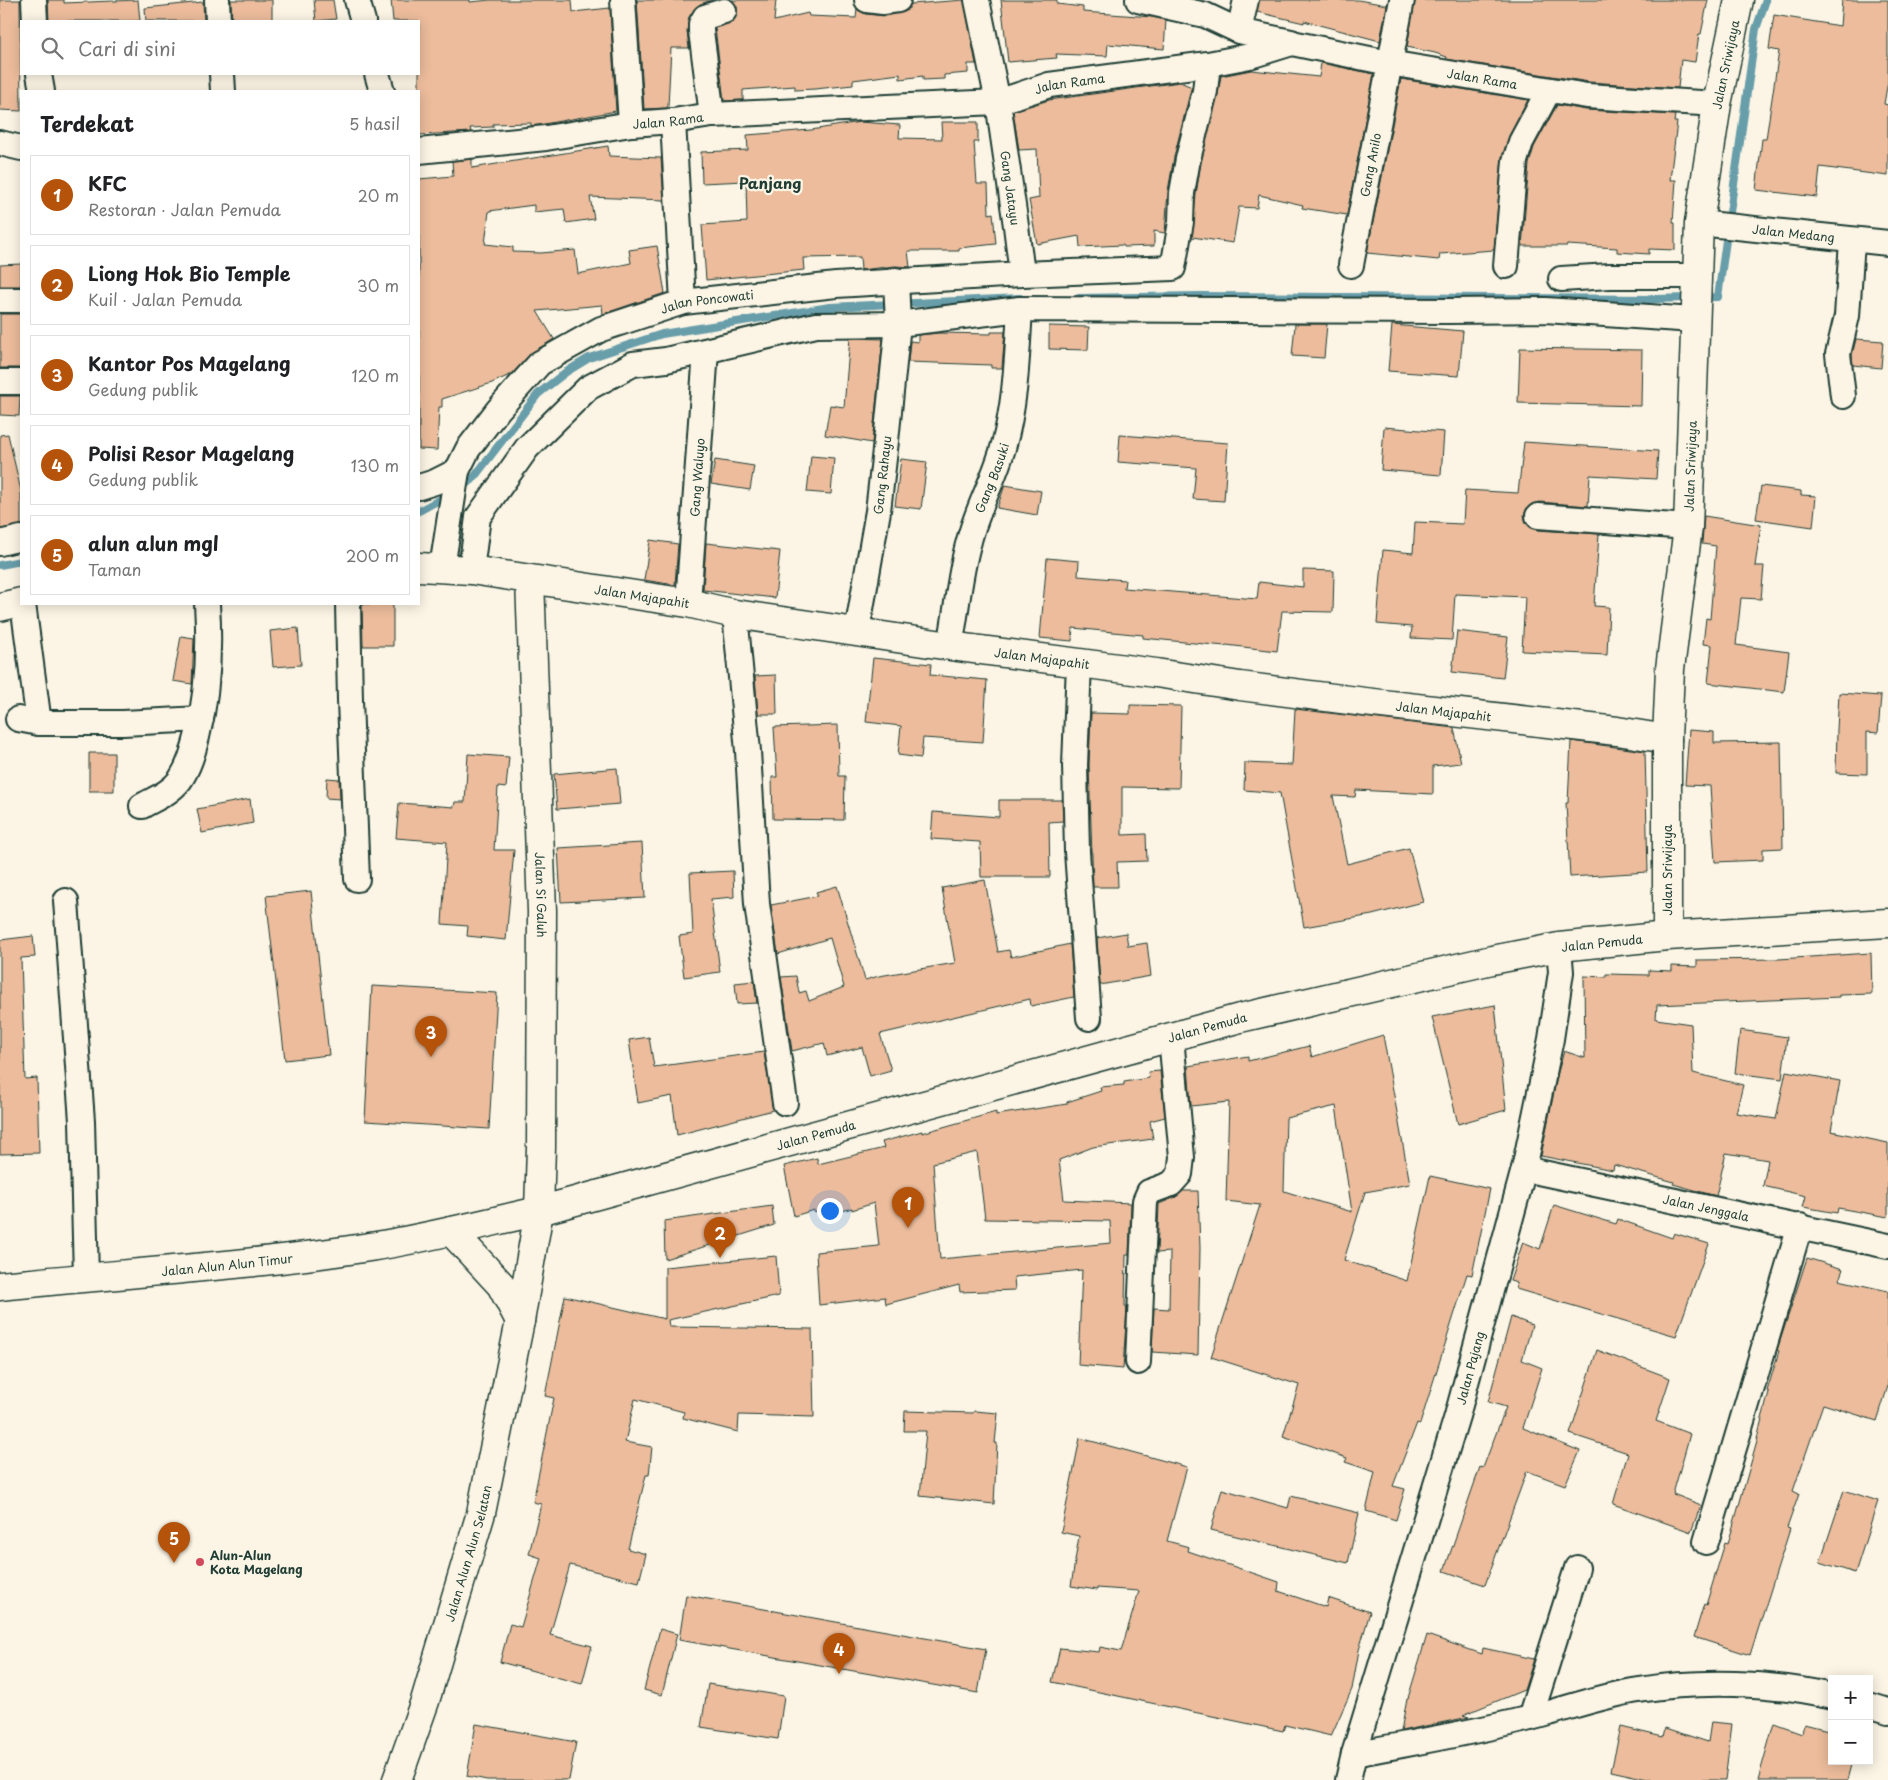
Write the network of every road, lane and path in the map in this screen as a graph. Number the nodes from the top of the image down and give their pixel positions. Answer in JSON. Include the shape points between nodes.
{"nodes":[{"id":1,"x":34,"y":0,"type":"edge"},
{"id":2,"x":216,"y":0,"type":"edge"},
{"id":3,"x":357,"y":0,"type":"edge"},
{"id":4,"x":623,"y":0,"type":"edge"},
{"id":5,"x":867,"y":0,"type":"edge"},
{"id":6,"x":898,"y":0,"type":"edge"},
{"id":7,"x":977,"y":0,"type":"edge"},
{"id":8,"x":1138,"y":0,"type":"edge"},
{"id":9,"x":1246,"y":0,"type":"edge"},
{"id":10,"x":1402,"y":0,"type":"edge"},
{"id":11,"x":1739,"y":0,"type":"edge"},
{"id":12,"x":724,"y":11,"type":"dead end"},
{"id":13,"x":35,"y":20,"type":"edge"},
{"id":14,"x":218,"y":20,"type":"edge"},
{"id":15,"x":363,"y":20,"type":"edge"},
{"id":16,"x":1239,"y":30,"type":"junction"},
{"id":17,"x":1292,"y":43,"type":"junction"},
{"id":18,"x":1389,"y":63,"type":"junction"},
{"id":19,"x":1208,"y":64,"type":"junction"},
{"id":20,"x":39,"y":75,"type":"edge"},
{"id":21,"x":222,"y":75,"type":"edge"},
{"id":22,"x":377,"y":75,"type":"edge"},
{"id":23,"x":42,"y":90,"type":"edge"},
{"id":24,"x":223,"y":90,"type":"edge"},
{"id":25,"x":382,"y":90,"type":"edge"},
{"id":26,"x":1549,"y":90,"type":"junction"},
{"id":27,"x":998,"y":102,"type":"junction"},
{"id":28,"x":1717,"y":104,"type":"junction"},
{"id":29,"x":712,"y":116,"type":"junction"},
{"id":30,"x":673,"y":122,"type":"junction"},
{"id":31,"x":631,"y":124,"type":"junction"},
{"id":32,"x":0,"y":142,"type":"edge"},
{"id":33,"x":20,"y":148,"type":"edge"},
{"id":34,"x":420,"y":151,"type":"edge"},
{"id":35,"x":1699,"y":223,"type":"junction"},
{"id":36,"x":1852,"y":241,"type":"junction"},
{"id":37,"x":1888,"y":244,"type":"edge"},
{"id":38,"x":1351,"y":265,"type":"dead end"},
{"id":39,"x":1506,"y":266,"type":"dead end"},
{"id":40,"x":1022,"y":274,"type":"junction"},
{"id":41,"x":1561,"y":278,"type":"dead end"},
{"id":42,"x":1697,"y":281,"type":"junction"},
{"id":43,"x":896,"y":285,"type":"junction"},
{"id":44,"x":0,"y":300,"type":"edge"},
{"id":45,"x":20,"y":300,"type":"edge"},
{"id":46,"x":683,"y":302,"type":"junction"},
{"id":47,"x":1020,"y":309,"type":"junction"},
{"id":48,"x":1695,"y":316,"type":"junction"},
{"id":49,"x":898,"y":321,"type":"junction"},
{"id":50,"x":706,"y":351,"type":"junction"},
{"id":51,"x":0,"y":382,"type":"edge"},
{"id":52,"x":20,"y":382,"type":"edge"},
{"id":53,"x":1843,"y":396,"type":"dead end"},
{"id":54,"x":456,"y":478,"type":"junction"},
{"id":55,"x":420,"y":486,"type":"edge"},
{"id":56,"x":1538,"y":516,"type":"dead end"},
{"id":57,"x":1688,"y":526,"type":"junction"},
{"id":58,"x":20,"y":538,"type":"edge"},
{"id":59,"x":0,"y":543,"type":"edge"},
{"id":60,"x":430,"y":568,"type":"edge"},
{"id":61,"x":471,"y":570,"type":"junction"},
{"id":62,"x":530,"y":580,"type":"junction"},
{"id":63,"x":20,"y":603,"type":"edge"},
{"id":64,"x":688,"y":603,"type":"junction"},
{"id":65,"x":22,"y":605,"type":"edge"},
{"id":66,"x":206,"y":605,"type":"edge"},
{"id":67,"x":348,"y":605,"type":"edge"},
{"id":68,"x":0,"y":607,"type":"edge"},
{"id":69,"x":735,"y":614,"type":"junction"},
{"id":70,"x":857,"y":632,"type":"junction"},
{"id":71,"x":950,"y":646,"type":"junction"},
{"id":72,"x":1079,"y":663,"type":"junction"},
{"id":73,"x":201,"y":719,"type":"junction"},
{"id":74,"x":1667,"y":739,"type":"junction"},
{"id":75,"x":142,"y":806,"type":"dead end"},
{"id":76,"x":357,"y":879,"type":"dead end"},
{"id":77,"x":66,"y":901,"type":"dead end"},
{"id":78,"x":1888,"y":923,"type":"edge"},
{"id":79,"x":1667,"y":936,"type":"junction"},
{"id":80,"x":1559,"y":947,"type":"junction"},
{"id":81,"x":1089,"y":1018,"type":"dead end"},
{"id":82,"x":1170,"y":1037,"type":"junction"},
{"id":83,"x":785,"y":1103,"type":"dead end"},
{"id":84,"x":1524,"y":1169,"type":"junction"},
{"id":85,"x":539,"y":1211,"type":"junction"},
{"id":86,"x":1800,"y":1226,"type":"junction"},
{"id":87,"x":451,"y":1231,"type":"junction"},
{"id":88,"x":1888,"y":1246,"type":"edge"},
{"id":89,"x":86,"y":1277,"type":"junction"},
{"id":90,"x":0,"y":1286,"type":"edge"},
{"id":91,"x":520,"y":1321,"type":"junction"},
{"id":92,"x":1138,"y":1362,"type":"dead end"},
{"id":93,"x":1706,"y":1542,"type":"dead end"},
{"id":94,"x":1577,"y":1568,"type":"dead end"},
{"id":95,"x":1828,"y":1695,"type":"edge"},
{"id":96,"x":1873,"y":1706,"type":"edge"},
{"id":97,"x":1888,"y":1711,"type":"edge"},
{"id":98,"x":1530,"y":1718,"type":"junction"},
{"id":99,"x":1354,"y":1754,"type":"junction"},
{"id":100,"x":397,"y":1780,"type":"edge"},
{"id":101,"x":1348,"y":1780,"type":"edge"}],
"edges":[{"from":1,"to":13,"type":"street"},
{"from":2,"to":14,"type":"street"},
{"from":3,"to":15,"type":"street"},
{"from":4,"to":31,"type":"street"},
{"from":5,"to":6,"type":"street"},
{"from":7,"to":27,"type":"street","name":"Gang Jatayu"},
{"from":8,"to":16,"type":"street","via":[[1205,15]]},
{"from":9,"to":16,"type":"street"},
{"from":10,"to":18,"type":"street","name":"Gang Anilo"},
{"from":11,"to":28,"type":"main road","name":"Jalan Sriwijaya"},
{"from":12,"to":29,"type":"street","via":[[705,17],[701,24]]},
{"from":16,"to":17,"type":"street"},
{"from":17,"to":18,"type":"street","name":"Jalan Rama"},
{"from":17,"to":19,"type":"street","name":"Jalan Rama"},
{"from":18,"to":26,"type":"street","name":"Jalan Rama"},
{"from":18,"to":38,"type":"street","name":"Gang Anilo"},
{"from":19,"to":27,"type":"street","name":"Jalan Rama","via":[[1049,85]]},
{"from":19,"to":40,"type":"street","name":"Jalan Poncowati","via":[[1182,193],[1173,268]]},
{"from":20,"to":23,"type":"street"},
{"from":21,"to":24,"type":"street"},
{"from":22,"to":25,"type":"street"},
{"from":26,"to":28,"type":"street","name":"Jalan Rama","via":[[1588,96]]},
{"from":26,"to":39,"type":"street","via":[[1521,142],[1515,161]]},
{"from":27,"to":29,"type":"street","name":"Jalan Rama"},
{"from":27,"to":40,"type":"street","name":"Gang Jatayu"},
{"from":28,"to":35,"type":"main road","name":"Jalan Sriwijaya"},
{"from":29,"to":30,"type":"street","name":"Jalan Rama"},
{"from":30,"to":31,"type":"street","name":"Jalan Rama"},
{"from":30,"to":46,"type":"street"},
{"from":31,"to":34,"type":"street","name":"Jalan Rama","via":[[546,138]]},
{"from":32,"to":33,"type":"street"},
{"from":35,"to":36,"type":"street","name":"Jalan Medang"},
{"from":35,"to":42,"type":"main road","name":"Jalan Sriwijaya"},
{"from":36,"to":37,"type":"street","name":"Jalan Medang"},
{"from":36,"to":53,"type":"street","via":[[1847,316],[1838,354]]},
{"from":40,"to":43,"type":"street","name":"Jalan Poncowati"},
{"from":41,"to":42,"type":"street","via":[[1610,276]]},
{"from":42,"to":48,"type":"main road","name":"Jalan Sriwijaya"},
{"from":43,"to":46,"type":"street","name":"Jalan Poncowati","via":[[836,284]]},
{"from":43,"to":49,"type":"street","name":"Gang Rahayu"},
{"from":44,"to":45,"type":"street"},
{"from":46,"to":54,"type":"street","name":"Jalan Poncowati","via":[[601,329],[540,362],[468,449]]},
{"from":47,"to":48,"type":"street","via":[[1545,310]]},
{"from":47,"to":49,"type":"street"},
{"from":47,"to":71,"type":"street","name":"Gang Basuki","via":[[1009,421],[993,480],[969,539]]},
{"from":48,"to":57,"type":"main road","name":"Jalan Sriwijaya"},
{"from":49,"to":50,"type":"street","via":[[816,325]]},
{"from":49,"to":70,"type":"street","name":"Gang Rahayu","via":[[878,511]]},
{"from":50,"to":61,"type":"street","via":[[633,364],[588,388],[527,448],[478,517]]},
{"from":50,"to":64,"type":"street","name":"Gang Waluyo"},
{"from":51,"to":52,"type":"street"},
{"from":54,"to":55,"type":"street"},
{"from":54,"to":60,"type":"street","name":"Jalan Poncowati","via":[[448,528]]},
{"from":56,"to":57,"type":"street"},
{"from":57,"to":74,"type":"main road","name":"Jalan Sriwijaya","via":[[1670,669]]},
{"from":58,"to":59,"type":"street"},
{"from":60,"to":61,"type":"main road","name":"Jalan Majapahit"},
{"from":61,"to":62,"type":"main road","name":"Jalan Majapahit"},
{"from":62,"to":64,"type":"main road","name":"Jalan Majapahit"},
{"from":62,"to":85,"type":"main road","name":"Jalan Si Galuh","via":[[542,911]]},
{"from":63,"to":68,"type":"main road"},
{"from":64,"to":69,"type":"main road","name":"Jalan Majapahit"},
{"from":65,"to":73,"type":"street","via":[[28,721],[123,723]]},
{"from":66,"to":73,"type":"street","via":[[208,672]]},
{"from":67,"to":76,"type":"street"},
{"from":69,"to":70,"type":"main road","name":"Jalan Majapahit"},
{"from":69,"to":83,"type":"street","via":[[748,751],[757,904]]},
{"from":70,"to":71,"type":"main road","name":"Jalan Majapahit"},
{"from":71,"to":72,"type":"main road","name":"Jalan Majapahit"},
{"from":72,"to":74,"type":"main road","name":"Jalan Majapahit"},
{"from":72,"to":81,"type":"street","via":[[1075,765],[1077,852]]},
{"from":73,"to":75,"type":"street","via":[[191,760],[180,779],[168,793]]},
{"from":74,"to":79,"type":"main road","name":"Jalan Sriwijaya"},
{"from":77,"to":89,"type":"street","via":[[82,1121]]},
{"from":78,"to":79,"type":"main road","name":"Jalan Pemuda"},
{"from":79,"to":80,"type":"main road","name":"Jalan Pemuda"},
{"from":80,"to":82,"type":"main road","name":"Jalan Pemuda"},
{"from":80,"to":84,"type":"street","name":"Jalan Pajang","via":[[1561,972],[1551,1039]]},
{"from":82,"to":85,"type":"main road","name":"Jalan Pemuda"},
{"from":82,"to":92,"type":"street","via":[[1182,1157],[1180,1174],[1171,1184],[1149,1192],[1145,1201]]},
{"from":84,"to":86,"type":"street","name":"Jalan Jenggala"},
{"from":84,"to":99,"type":"street","name":"Jalan Pajang","via":[[1457,1416]]},
{"from":85,"to":87,"type":"main road","name":"Jalan Pemuda"},
{"from":85,"to":91,"type":"main road","name":"Jalan Si Galuh"},
{"from":86,"to":88,"type":"street","name":"Jalan Jenggala"},
{"from":86,"to":93,"type":"street"},
{"from":87,"to":89,"type":"main road","name":"Jalan Alun Alun Timur","via":[[337,1251]]},
{"from":87,"to":91,"type":"main road","via":[[501,1285]]},
{"from":89,"to":90,"type":"main road","name":"Jalan Alun Alun Timur"},
{"from":91,"to":100,"type":"main road","name":"Jalan Alun Alun Selatan","via":[[481,1513],[425,1702]]},
{"from":94,"to":98,"type":"street"},
{"from":95,"to":98,"type":"street","via":[[1803,1689],[1719,1683],[1639,1690]]},
{"from":96,"to":97,"type":"street"},
{"from":98,"to":99,"type":"street"},
{"from":99,"to":101,"type":"street","name":"Jalan Pajang"}]}
